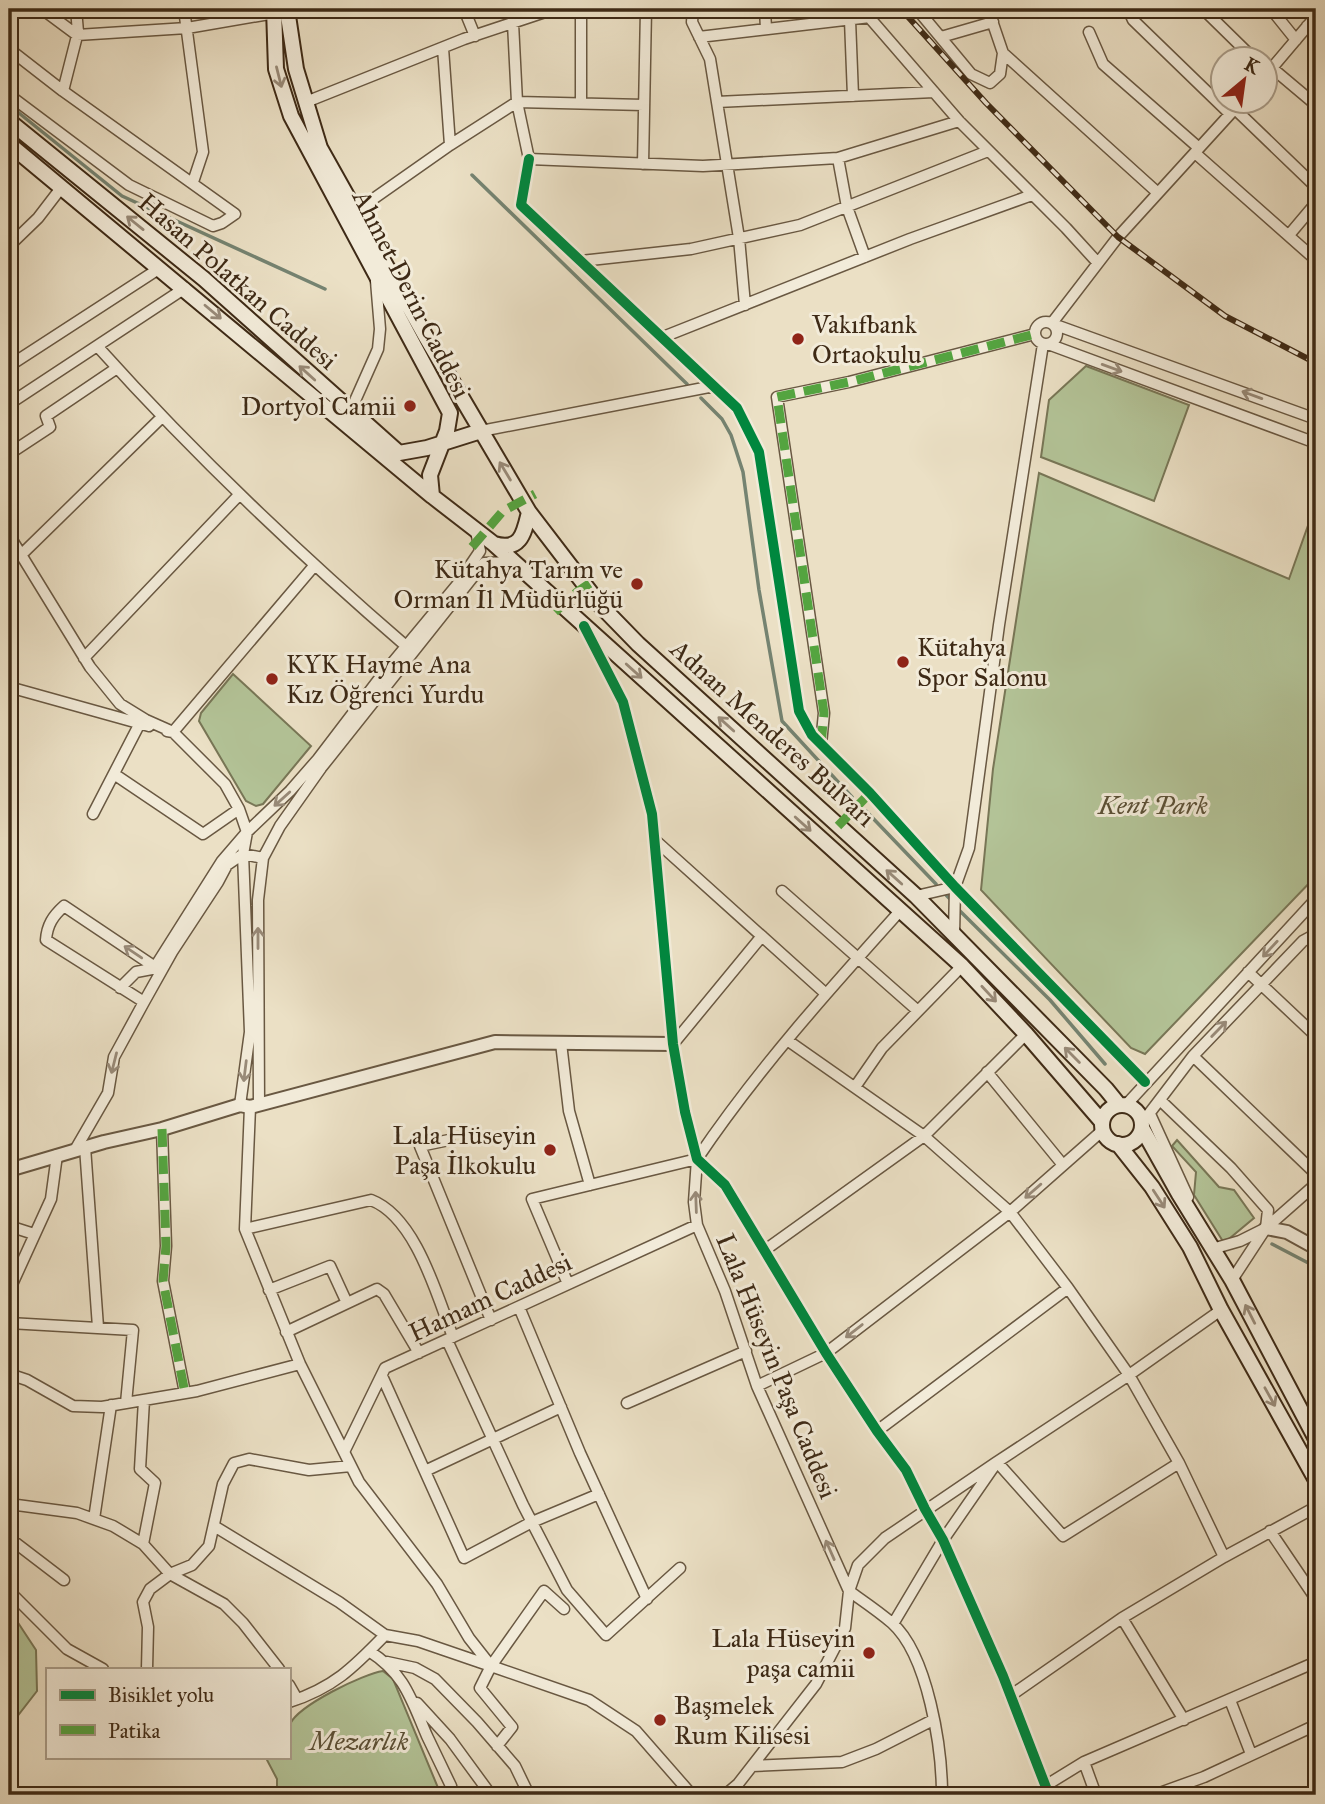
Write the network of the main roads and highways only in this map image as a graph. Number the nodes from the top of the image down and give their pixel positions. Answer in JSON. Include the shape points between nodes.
{"nodes":[{"id":1,"x":279,"y":10,"type":"edge"},
{"id":2,"x":9,"y":121,"type":"edge"},
{"id":3,"x":9,"y":144,"type":"edge"},
{"id":4,"x":481,"y":431,"type":"junction"},
{"id":5,"x":441,"y":443,"type":"junction"},
{"id":6,"x":432,"y":496,"type":"junction"},
{"id":7,"x":529,"y":512,"type":"junction"},
{"id":8,"x":494,"y":544,"type":"junction"},
{"id":9,"x":601,"y":606,"type":"joint"},
{"id":10,"x":1122,"y":1105,"type":"junction"},
{"id":11,"x":1145,"y":1122,"type":"junction"},
{"id":12,"x":1103,"y":1126,"type":"junction"},
{"id":13,"x":1118,"y":1144,"type":"junction"},
{"id":14,"x":1316,"y":1439,"type":"edge"},
{"id":15,"x":1316,"y":1480,"type":"edge"}],
"edges":[{"from":1,"to":4,"type":"main road","name":"Ahmet Derin Caddesi","via":[[320,148]]},
{"from":1,"to":5,"type":"main road","name":"Ahmet Derin Caddesi","one_way":true,"via":[[276,69],[290,116],[450,413]]},
{"from":5,"to":2,"type":"main road","name":"Hasan Polatkan Caddesi","one_way":true,"via":[[399,453],[204,279]]},
{"from":3,"to":6,"type":"main road","name":"Hasan Polatkan Caddesi","one_way":true},
{"from":4,"to":5,"type":"main road"},
{"from":7,"to":4,"type":"main road","name":"Ahmet Derin Caddesi","one_way":true},
{"from":5,"to":6,"type":"main road","name":"Ahmet Derin Caddesi","via":[[430,475]]},
{"from":6,"to":8,"type":"main road"},
{"from":7,"to":8,"type":"main road","via":[[524,533],[516,543],[505,548]]},
{"from":7,"to":9,"type":"main road","name":"Ahmet Derin Caddesi"},
{"from":8,"to":12,"type":"main road","name":"Adnan Menderes Bulvarı","one_way":true,"via":[[962,966]]},
{"from":10,"to":9,"type":"main road","name":"Adnan Menderes Bulvarı","one_way":true,"via":[[916,896]]},
{"from":10,"to":11,"type":"main road","via":[[1135,1109]]},
{"from":10,"to":12,"type":"main road","via":[[1108,1111]]},
{"from":11,"to":13,"type":"main road","via":[[1136,1139]]},
{"from":14,"to":11,"type":"main road","one_way":true},
{"from":12,"to":13,"type":"main road","via":[[1108,1139]]},
{"from":13,"to":15,"type":"main road","one_way":true,"via":[[1190,1247]]}]}
